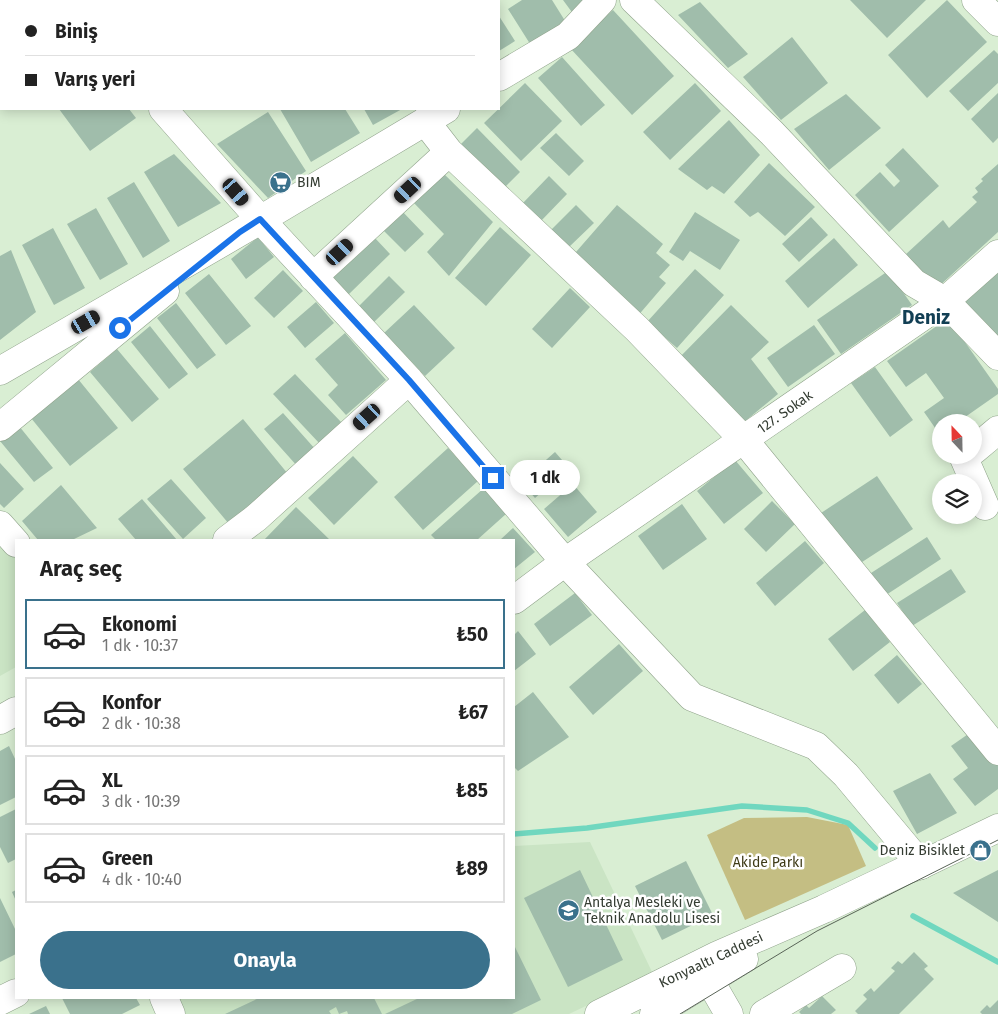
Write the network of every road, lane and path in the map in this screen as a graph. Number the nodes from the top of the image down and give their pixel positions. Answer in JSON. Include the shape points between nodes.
{"nodes":[{"id":1,"x":602,"y":0,"type":"edge"},
{"id":2,"x":634,"y":0,"type":"edge"},
{"id":3,"x":976,"y":0,"type":"edge"},
{"id":4,"x":998,"y":22,"type":"edge"},
{"id":5,"x":500,"y":76,"type":"edge"},
{"id":6,"x":164,"y":110,"type":"edge"},
{"id":7,"x":435,"y":115,"type":"edge"},
{"id":8,"x":449,"y":152,"type":"junction"},
{"id":9,"x":250,"y":226,"type":"junction"},
{"id":10,"x":998,"y":254,"type":"edge"},
{"id":11,"x":313,"y":277,"type":"junction"},
{"id":12,"x":945,"y":301,"type":"junction"},
{"id":13,"x":998,"y":356,"type":"edge"},
{"id":14,"x":0,"y":371,"type":"edge"},
{"id":15,"x":409,"y":380,"type":"junction"},
{"id":16,"x":0,"y":427,"type":"edge"},
{"id":17,"x":998,"y":430,"type":"edge"},
{"id":18,"x":744,"y":440,"type":"junction"},
{"id":19,"x":982,"y":443,"type":"edge"},
{"id":20,"x":967,"y":464,"type":"edge"},
{"id":21,"x":985,"y":506,"type":"dead end"},
{"id":22,"x":0,"y":524,"type":"edge"},
{"id":23,"x":228,"y":539,"type":"edge"},
{"id":24,"x":15,"y":542,"type":"edge"},
{"id":25,"x":566,"y":562,"type":"junction"},
{"id":26,"x":515,"y":599,"type":"edge"},
{"id":27,"x":15,"y":694,"type":"edge"},
{"id":28,"x":15,"y":703,"type":"edge"},
{"id":29,"x":15,"y":712,"type":"edge"},
{"id":30,"x":988,"y":718,"type":"edge"},
{"id":31,"x":0,"y":720,"type":"edge"},
{"id":32,"x":998,"y":751,"type":"edge"},
{"id":33,"x":998,"y":828,"type":"edge"},
{"id":34,"x":914,"y":867,"type":"junction"},
{"id":35,"x":824,"y":910,"type":"junction"},
{"id":36,"x":842,"y":968,"type":"dead end"},
{"id":37,"x":710,"y":981,"type":"junction"},
{"id":38,"x":15,"y":993,"type":"edge"},
{"id":39,"x":164,"y":999,"type":"edge"},
{"id":40,"x":0,"y":1000,"type":"edge"},
{"id":41,"x":172,"y":1014,"type":"edge"},
{"id":42,"x":599,"y":1014,"type":"edge"},
{"id":43,"x":654,"y":1014,"type":"edge"},
{"id":44,"x":730,"y":1014,"type":"edge"},
{"id":45,"x":764,"y":1014,"type":"edge"}],
"edges":[{"from":1,"to":5,"type":"street","via":[[568,36]]},
{"from":2,"to":12,"type":"street","via":[[772,133],[914,283]]},
{"from":3,"to":4,"type":"street"},
{"from":6,"to":9,"type":"street"},
{"from":7,"to":8,"type":"street"},
{"from":7,"to":9,"type":"street"},
{"from":8,"to":11,"type":"street"},
{"from":8,"to":18,"type":"street","via":[[637,329]]},
{"from":9,"to":11,"type":"street"},
{"from":9,"to":14,"type":"street"},
{"from":9,"to":16,"type":"street"},
{"from":10,"to":12,"type":"street","name":"127. Sokak"},
{"from":11,"to":15,"type":"street"},
{"from":12,"to":13,"type":"street"},
{"from":12,"to":18,"type":"street","name":"127. Sokak"},
{"from":15,"to":23,"type":"street","via":[[256,518]]},
{"from":15,"to":25,"type":"street"},
{"from":17,"to":19,"type":"street"},
{"from":18,"to":25,"type":"street","name":"127. Sokak"},
{"from":18,"to":30,"type":"street"},
{"from":20,"to":21,"type":"street"},
{"from":22,"to":24,"type":"street"},
{"from":25,"to":26,"type":"street","name":"127. Sokak"},
{"from":25,"to":34,"type":"street","via":[[692,697],[816,746],[846,775]]},
{"from":27,"to":28,"type":"street","via":[[11,696]]},
{"from":29,"to":31,"type":"street"},
{"from":30,"to":32,"type":"street"},
{"from":33,"to":34,"type":"street","name":"Konyaaltı Caddesi"},
{"from":34,"to":35,"type":"street","name":"Konyaaltı Caddesi"},
{"from":35,"to":37,"type":"street","name":"Konyaaltı Caddesi"},
{"from":35,"to":42,"type":"street","name":"Konyaaltı Caddesi","via":[[718,954]]},
{"from":36,"to":45,"type":"street"},
{"from":37,"to":43,"type":"street","name":"Konyaaltı Caddesi"},
{"from":37,"to":44,"type":"street"},
{"from":38,"to":40,"type":"street"},
{"from":39,"to":41,"type":"street"}]}
